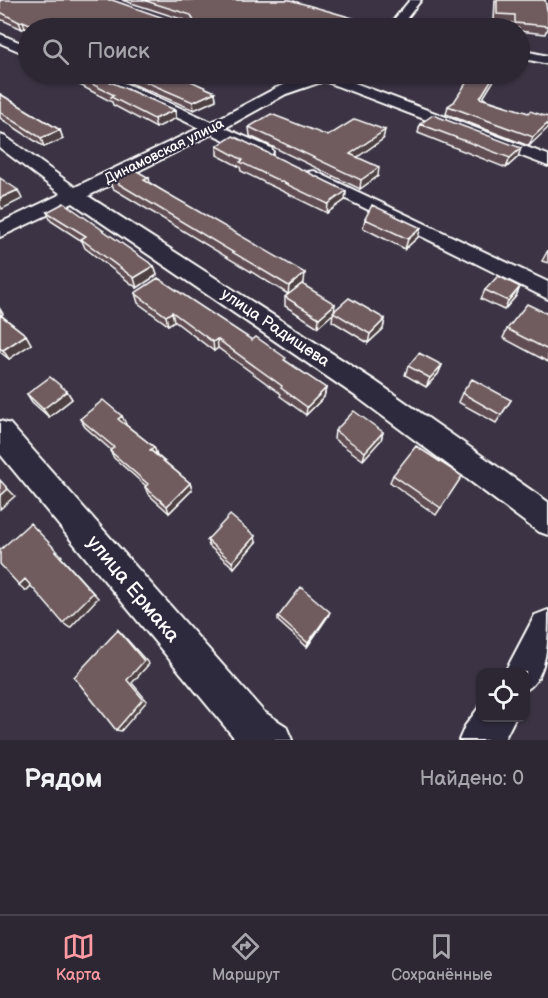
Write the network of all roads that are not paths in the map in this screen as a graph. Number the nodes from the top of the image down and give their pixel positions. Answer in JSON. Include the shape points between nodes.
{"nodes":[{"id":1,"x":416,"y":0,"type":"edge"},
{"id":2,"x":403,"y":18,"type":"edge"},
{"id":3,"x":0,"y":38,"type":"edge"},
{"id":4,"x":6,"y":45,"type":"edge"},
{"id":5,"x":530,"y":56,"type":"edge"},
{"id":6,"x":548,"y":60,"type":"edge"},
{"id":7,"x":117,"y":84,"type":"edge"},
{"id":8,"x":299,"y":84,"type":"edge"},
{"id":9,"x":350,"y":84,"type":"edge"},
{"id":10,"x":214,"y":127,"type":"junction"},
{"id":11,"x":0,"y":140,"type":"edge"},
{"id":12,"x":279,"y":159,"type":"edge"},
{"id":13,"x":548,"y":161,"type":"edge"},
{"id":14,"x":300,"y":170,"type":"edge"},
{"id":15,"x":74,"y":195,"type":"junction"},
{"id":16,"x":0,"y":231,"type":"edge"},
{"id":17,"x":548,"y":291,"type":"edge"},
{"id":18,"x":0,"y":433,"type":"edge"},
{"id":19,"x":548,"y":520,"type":"edge"},
{"id":20,"x":548,"y":628,"type":"edge"},
{"id":21,"x":526,"y":668,"type":"edge"},
{"id":22,"x":492,"y":722,"type":"edge"},
{"id":23,"x":272,"y":740,"type":"edge"},
{"id":24,"x":479,"y":740,"type":"edge"}],
"edges":[{"from":1,"to":2,"type":"street"},
{"from":3,"to":4,"type":"street"},
{"from":5,"to":6,"type":"street"},
{"from":7,"to":10,"type":"street"},
{"from":8,"to":10,"type":"street","name":"Динамовская улица"},
{"from":9,"to":13,"type":"street"},
{"from":10,"to":12,"type":"street"},
{"from":10,"to":15,"type":"street","name":"Динамовская улица"},
{"from":11,"to":15,"type":"street","name":"улица Радищева"},
{"from":14,"to":17,"type":"street"},
{"from":15,"to":16,"type":"street","name":"Динамовская улица"},
{"from":15,"to":19,"type":"street","name":"улица Радищева","via":[[366,389]]},
{"from":18,"to":23,"type":"street","name":"улица Ермака","via":[[250,726]]},
{"from":20,"to":21,"type":"street"},
{"from":22,"to":24,"type":"street"}]}
